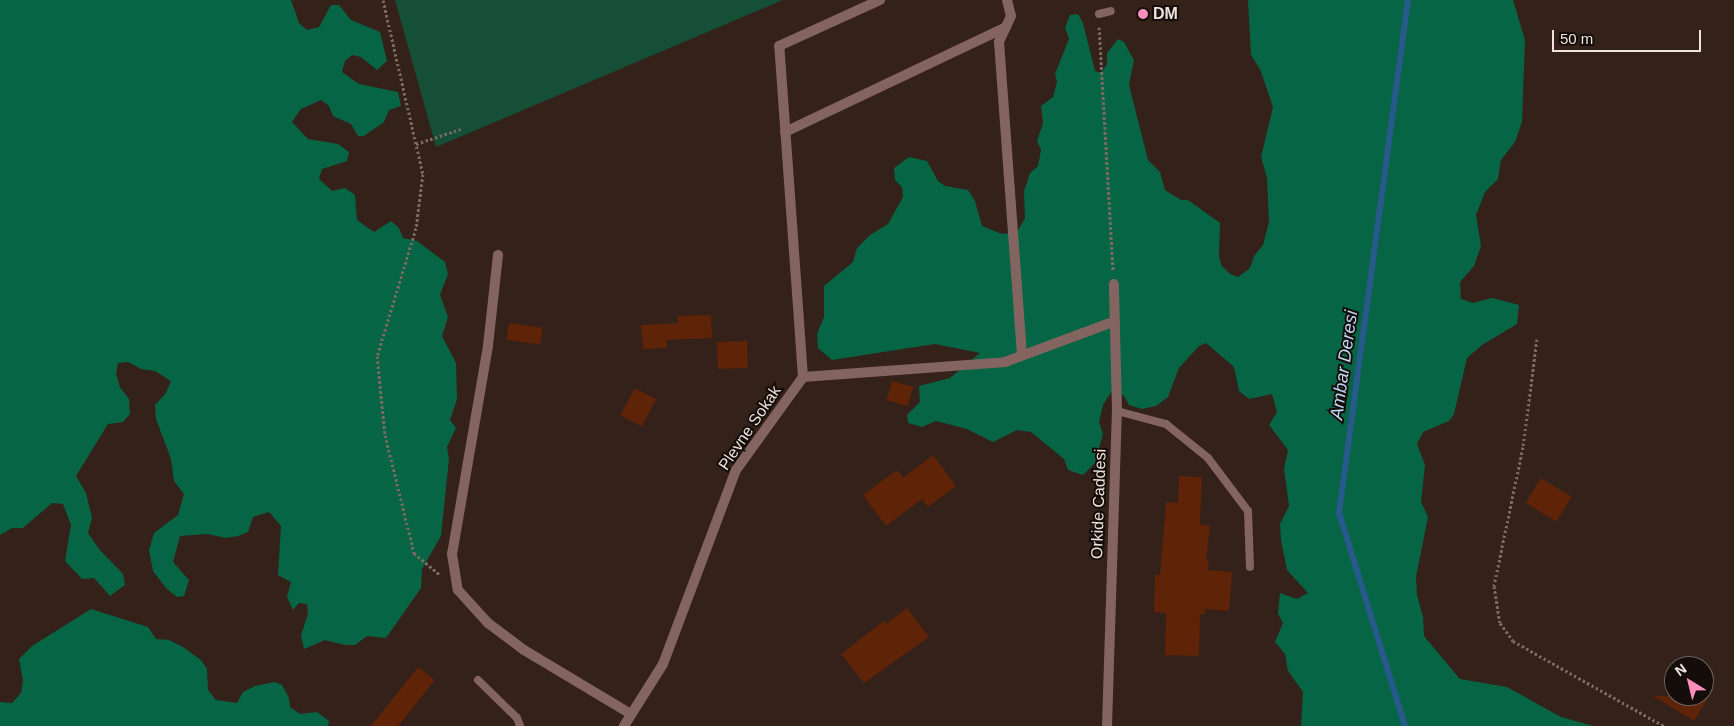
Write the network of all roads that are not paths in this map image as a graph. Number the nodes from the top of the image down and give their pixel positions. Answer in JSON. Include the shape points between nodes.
{"nodes":[{"id":1,"x":880,"y":0,"type":"edge"},
{"id":2,"x":1007,"y":0,"type":"edge"},
{"id":3,"x":1111,"y":11,"type":"dead end"},
{"id":4,"x":1099,"y":14,"type":"road end"},
{"id":5,"x":1006,"y":27,"type":"junction"},
{"id":6,"x":785,"y":132,"type":"junction"},
{"id":7,"x":498,"y":255,"type":"dead end"},
{"id":8,"x":1114,"y":284,"type":"road end"},
{"id":9,"x":1115,"y":322,"type":"junction"},
{"id":10,"x":1022,"y":355,"type":"junction"},
{"id":11,"x":803,"y":377,"type":"junction"},
{"id":12,"x":1117,"y":410,"type":"junction"},
{"id":13,"x":1250,"y":567,"type":"dead end"},
{"id":14,"x":478,"y":680,"type":"dead end"},
{"id":15,"x":631,"y":714,"type":"junction"},
{"id":16,"x":520,"y":726,"type":"edge"},
{"id":17,"x":624,"y":726,"type":"edge"},
{"id":18,"x":1107,"y":726,"type":"edge"}],
"edges":[{"from":1,"to":6,"type":"street","via":[[778,46]]},
{"from":2,"to":5,"type":"street","via":[[1012,16]]},
{"from":3,"to":4,"type":"lane"},
{"from":5,"to":6,"type":"street"},
{"from":5,"to":10,"type":"street","via":[[999,42]]},
{"from":6,"to":11,"type":"street"},
{"from":7,"to":15,"type":"street","via":[[488,346],[452,554],[458,590],[488,623],[524,650]]},
{"from":8,"to":9,"type":"street","name":"Orkide Caddesi"},
{"from":9,"to":10,"type":"street","name":"Plevne Sokak"},
{"from":9,"to":12,"type":"street","name":"Orkide Caddesi"},
{"from":10,"to":11,"type":"street","name":"Plevne Sokak","via":[[1005,362]]},
{"from":11,"to":15,"type":"street","name":"Plevne Sokak","via":[[736,470],[664,664]]},
{"from":12,"to":13,"type":"lane","via":[[1166,424],[1208,458],[1248,511]]},
{"from":12,"to":18,"type":"street","name":"Orkide Caddesi"},
{"from":14,"to":16,"type":"lane","via":[[517,718]]},
{"from":15,"to":17,"type":"street","name":"Plevne Sokak"}]}
